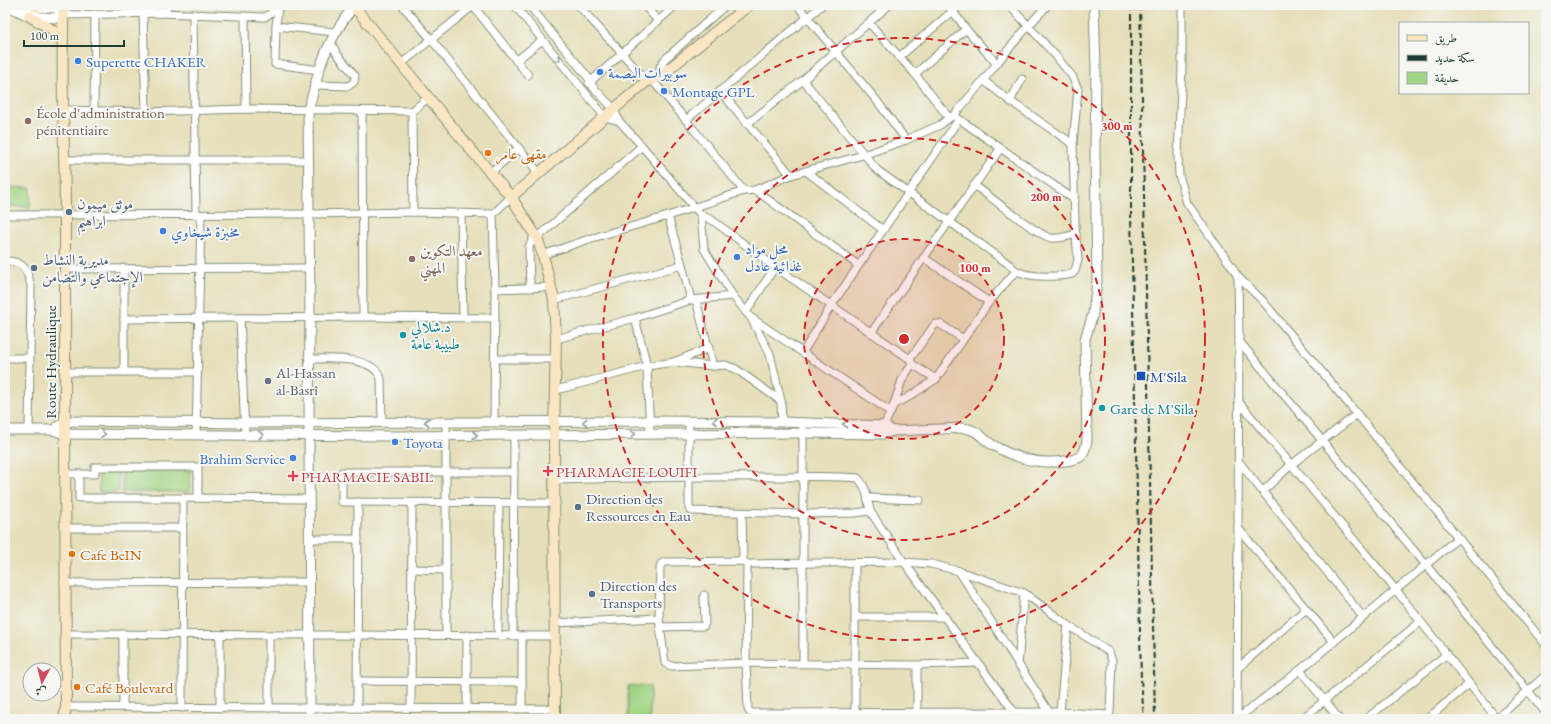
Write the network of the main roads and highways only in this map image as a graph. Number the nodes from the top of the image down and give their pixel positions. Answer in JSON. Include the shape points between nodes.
{"nodes":[{"id":1,"x":354,"y":5,"type":"edge"},
{"id":2,"x":745,"y":6,"type":"edge"},
{"id":3,"x":64,"y":10,"type":"edge"},
{"id":4,"x":29,"y":16,"type":"road end"},
{"id":5,"x":62,"y":39,"type":"junction"},
{"id":6,"x":511,"y":197,"type":"junction"},
{"id":7,"x":556,"y":714,"type":"edge"},
{"id":8,"x":64,"y":719,"type":"edge"}],
"edges":[{"from":1,"to":6,"type":"main road"},
{"from":2,"to":6,"type":"main road","via":[[614,109]]},
{"from":3,"to":5,"type":"main road","name":"Route Hydraulique"},
{"from":4,"to":5,"type":"main road"},
{"from":5,"to":8,"type":"main road","name":"Route Hydraulique","via":[[65,214]]},
{"from":6,"to":7,"type":"main road","via":[[536,236],[554,300]]}]}
